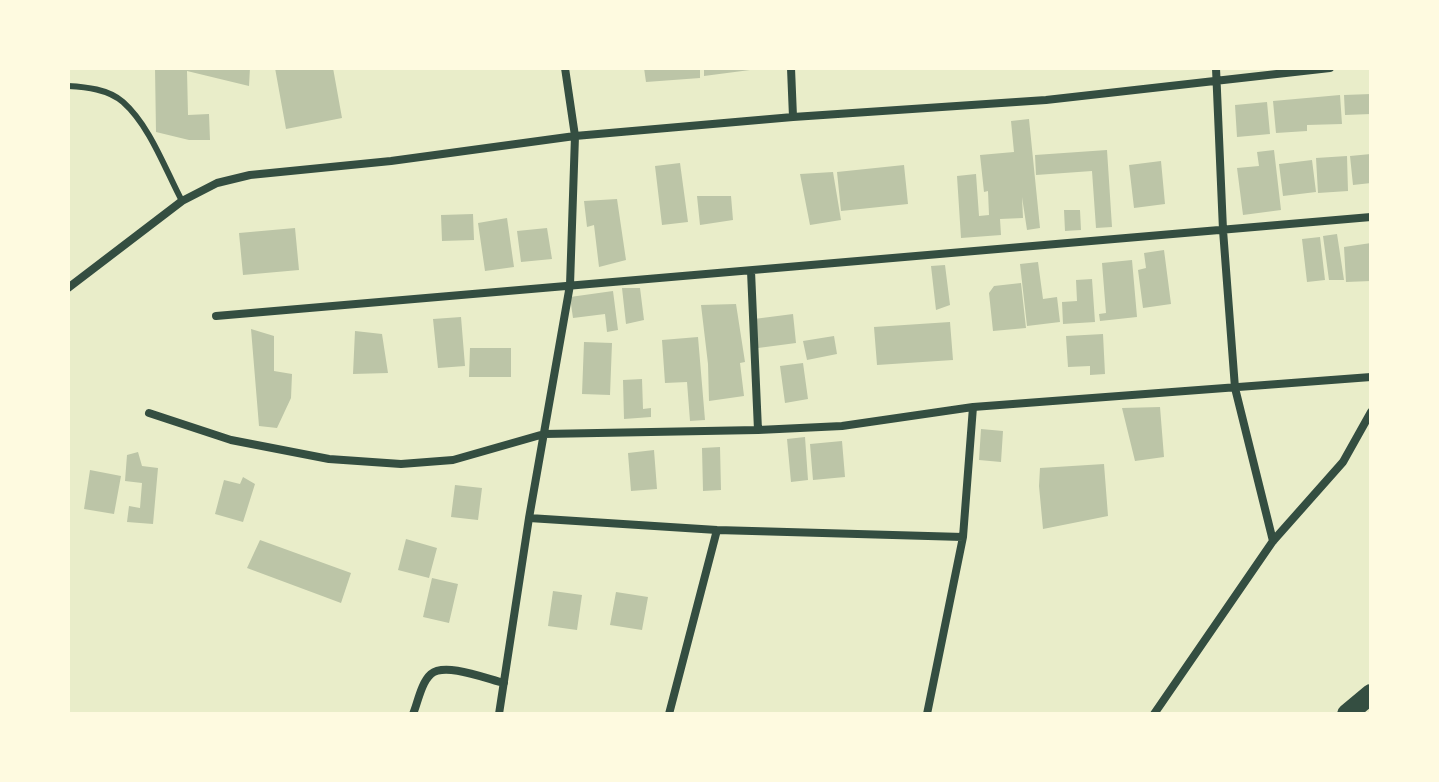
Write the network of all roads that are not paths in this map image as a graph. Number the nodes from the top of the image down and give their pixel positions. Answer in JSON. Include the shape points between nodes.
{"nodes":[{"id":1,"x":565,"y":68,"type":"edge"},
{"id":2,"x":791,"y":68,"type":"edge"},
{"id":3,"x":1216,"y":68,"type":"edge"},
{"id":4,"x":1330,"y":68,"type":"edge"},
{"id":5,"x":1217,"y":81,"type":"junction"},
{"id":6,"x":68,"y":86,"type":"edge"},
{"id":7,"x":793,"y":117,"type":"junction"},
{"id":8,"x":575,"y":136,"type":"junction"},
{"id":9,"x":182,"y":201,"type":"junction"},
{"id":10,"x":1371,"y":217,"type":"edge"},
{"id":11,"x":1223,"y":230,"type":"junction"},
{"id":12,"x":751,"y":271,"type":"junction"},
{"id":13,"x":570,"y":285,"type":"junction"},
{"id":14,"x":68,"y":288,"type":"edge"},
{"id":15,"x":216,"y":316,"type":"dead end"},
{"id":16,"x":1371,"y":377,"type":"edge"},
{"id":17,"x":1235,"y":388,"type":"junction"},
{"id":18,"x":973,"y":407,"type":"junction"},
{"id":19,"x":1371,"y":412,"type":"edge"},
{"id":20,"x":149,"y":413,"type":"dead end"},
{"id":21,"x":758,"y":430,"type":"junction"},
{"id":22,"x":544,"y":434,"type":"junction"},
{"id":23,"x":529,"y":518,"type":"junction"},
{"id":24,"x":717,"y":530,"type":"junction"},
{"id":25,"x":963,"y":537,"type":"junction"},
{"id":26,"x":1273,"y":541,"type":"junction"},
{"id":27,"x":504,"y":683,"type":"junction"},
{"id":28,"x":1371,"y":694,"type":"edge"},
{"id":29,"x":413,"y":714,"type":"edge"},
{"id":30,"x":499,"y":714,"type":"edge"},
{"id":31,"x":669,"y":714,"type":"edge"},
{"id":32,"x":927,"y":714,"type":"edge"},
{"id":33,"x":1154,"y":714,"type":"edge"},
{"id":34,"x":1347,"y":714,"type":"edge"}],
"edges":[{"from":1,"to":8,"type":"street"},
{"from":2,"to":7,"type":"street"},
{"from":3,"to":5,"type":"street"},
{"from":4,"to":5,"type":"street"},
{"from":5,"to":7,"type":"street","via":[[1046,100]]},
{"from":5,"to":11,"type":"street"},
{"from":6,"to":9,"type":"lane","via":[[105,92],[122,101],[143,127]]},
{"from":7,"to":8,"type":"street"},
{"from":8,"to":9,"type":"street","via":[[250,175],[217,183]]},
{"from":8,"to":13,"type":"street"},
{"from":9,"to":14,"type":"street"},
{"from":10,"to":11,"type":"street"},
{"from":11,"to":12,"type":"street"},
{"from":11,"to":17,"type":"street"},
{"from":12,"to":13,"type":"street"},
{"from":12,"to":21,"type":"street"},
{"from":13,"to":15,"type":"street"},
{"from":13,"to":22,"type":"street"},
{"from":16,"to":17,"type":"street"},
{"from":17,"to":18,"type":"street"},
{"from":17,"to":26,"type":"street"},
{"from":18,"to":21,"type":"street","via":[[842,426]]},
{"from":18,"to":25,"type":"street"},
{"from":19,"to":26,"type":"street","via":[[1343,462]]},
{"from":20,"to":22,"type":"street","via":[[231,440],[329,459],[401,464],[453,460]]},
{"from":21,"to":22,"type":"street"},
{"from":22,"to":23,"type":"street"},
{"from":23,"to":24,"type":"street"},
{"from":23,"to":27,"type":"street"},
{"from":24,"to":25,"type":"street"},
{"from":24,"to":31,"type":"street"},
{"from":25,"to":32,"type":"street"},
{"from":26,"to":33,"type":"street"},
{"from":27,"to":29,"type":"street","via":[[445,668],[433,672]]},
{"from":27,"to":30,"type":"street"},
{"from":28,"to":34,"type":"main road"}]}
